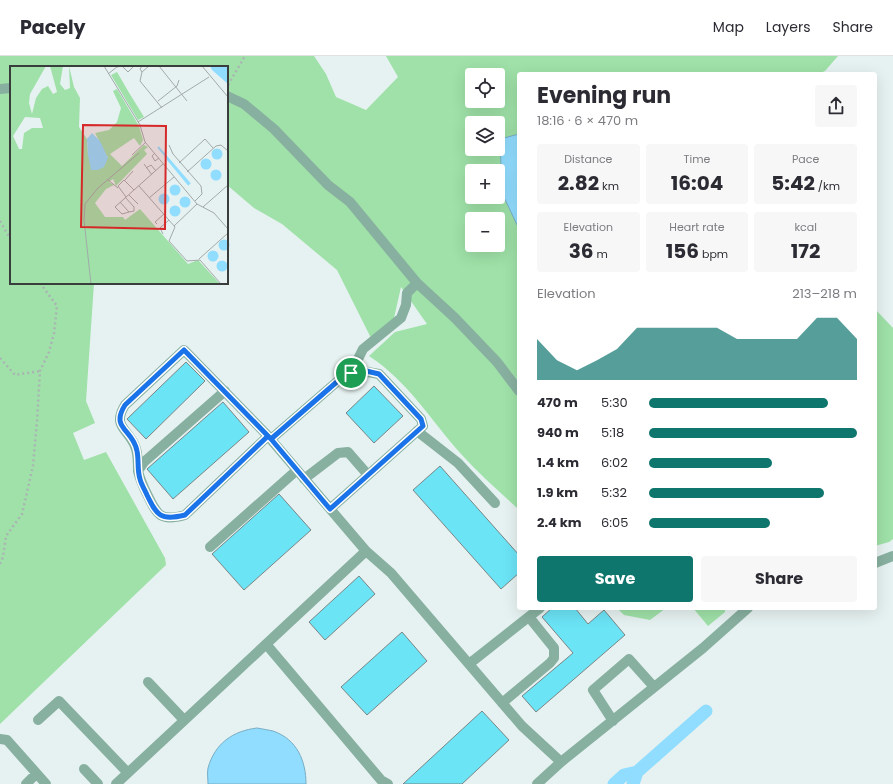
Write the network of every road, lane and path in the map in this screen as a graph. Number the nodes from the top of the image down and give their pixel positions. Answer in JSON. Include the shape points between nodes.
{"nodes":[{"id":1,"x":245,"y":56,"type":"edge"},
{"id":2,"x":228,"y":85,"type":"edge"},
{"id":3,"x":10,"y":88,"type":"edge"},
{"id":4,"x":0,"y":90,"type":"edge"},
{"id":5,"x":228,"y":96,"type":"edge"},
{"id":6,"x":0,"y":221,"type":"edge"},
{"id":7,"x":10,"y":238,"type":"edge"},
{"id":8,"x":417,"y":283,"type":"junction"},
{"id":9,"x":41,"y":284,"type":"edge"},
{"id":10,"x":0,"y":358,"type":"edge"},
{"id":11,"x":40,"y":371,"type":"junction"},
{"id":12,"x":351,"y":373,"type":"junction"},
{"id":13,"x":517,"y":388,"type":"edge"},
{"id":14,"x":224,"y":391,"type":"junction"},
{"id":15,"x":417,"y":431,"type":"junction"},
{"id":16,"x":270,"y":437,"type":"junction"},
{"id":17,"x":138,"y":470,"type":"junction"},
{"id":18,"x":297,"y":470,"type":"junction"},
{"id":19,"x":368,"y":475,"type":"junction"},
{"id":20,"x":304,"y":478,"type":"junction"},
{"id":21,"x":495,"y":504,"type":"dead end"},
{"id":22,"x":330,"y":509,"type":"junction"},
{"id":23,"x":210,"y":547,"type":"dead end"},
{"id":24,"x":366,"y":551,"type":"junction"},
{"id":25,"x":893,"y":556,"type":"edge"},
{"id":26,"x":877,"y":562,"type":"edge"},
{"id":27,"x":0,"y":564,"type":"edge"},
{"id":28,"x":537,"y":610,"type":"edge"},
{"id":29,"x":746,"y":610,"type":"edge"},
{"id":30,"x":529,"y":616,"type":"junction"},
{"id":31,"x":266,"y":644,"type":"junction"},
{"id":32,"x":469,"y":664,"type":"junction"},
{"id":33,"x":148,"y":682,"type":"dead end"},
{"id":34,"x":654,"y":687,"type":"junction"},
{"id":35,"x":502,"y":703,"type":"junction"},
{"id":36,"x":38,"y":720,"type":"dead end"},
{"id":37,"x":184,"y":720,"type":"junction"},
{"id":38,"x":613,"y":720,"type":"junction"},
{"id":39,"x":0,"y":739,"type":"edge"},
{"id":40,"x":561,"y":762,"type":"junction"},
{"id":41,"x":84,"y":769,"type":"dead end"},
{"id":42,"x":128,"y":773,"type":"junction"},
{"id":43,"x":36,"y":774,"type":"junction"},
{"id":44,"x":26,"y":784,"type":"edge"},
{"id":45,"x":46,"y":784,"type":"edge"},
{"id":46,"x":98,"y":784,"type":"edge"},
{"id":47,"x":116,"y":784,"type":"edge"},
{"id":48,"x":388,"y":784,"type":"edge"},
{"id":49,"x":538,"y":784,"type":"edge"}],
"edges":[{"from":1,"to":2,"type":"path"},
{"from":3,"to":4,"type":"street"},
{"from":5,"to":8,"type":"street","via":[[244,104],[274,129],[328,185],[350,202]]},
{"from":6,"to":7,"type":"path"},
{"from":8,"to":12,"type":"street","via":[[407,293],[401,318],[363,349]]},
{"from":8,"to":13,"type":"street","via":[[497,362]]},
{"from":9,"to":11,"type":"path","via":[[57,306],[54,333]]},
{"from":10,"to":11,"type":"path","via":[[15,375]]},
{"from":11,"to":27,"type":"path","via":[[33,466],[22,514],[6,536]]},
{"from":12,"to":15,"type":"street","via":[[362,370],[379,374],[421,419],[423,426]]},
{"from":12,"to":16,"type":"street"},
{"from":14,"to":16,"type":"street"},
{"from":14,"to":17,"type":"street"},
{"from":14,"to":17,"type":"street","via":[[184,350],[125,405],[120,414],[121,425],[132,438],[137,450]]},
{"from":15,"to":19,"type":"street"},
{"from":15,"to":21,"type":"street","via":[[458,463]]},
{"from":16,"to":17,"type":"street","via":[[185,515],[173,518],[164,517],[155,511]]},
{"from":16,"to":18,"type":"street"},
{"from":18,"to":20,"type":"street"},
{"from":18,"to":23,"type":"street"},
{"from":19,"to":20,"type":"street","via":[[348,452],[338,453]]},
{"from":19,"to":22,"type":"street"},
{"from":20,"to":22,"type":"street"},
{"from":22,"to":24,"type":"street"},
{"from":24,"to":31,"type":"street"},
{"from":24,"to":32,"type":"street","via":[[391,573]]},
{"from":25,"to":26,"type":"street"},
{"from":28,"to":30,"type":"street"},
{"from":29,"to":34,"type":"street"},
{"from":30,"to":32,"type":"street"},
{"from":30,"to":35,"type":"street","via":[[554,648],[554,658]]},
{"from":31,"to":37,"type":"street"},
{"from":31,"to":48,"type":"street","via":[[381,780]]},
{"from":32,"to":35,"type":"street"},
{"from":33,"to":37,"type":"street"},
{"from":34,"to":38,"type":"street"},
{"from":34,"to":38,"type":"street","via":[[629,659],[593,690]]},
{"from":35,"to":40,"type":"street","via":[[522,726]]},
{"from":36,"to":42,"type":"street","via":[[59,701]]},
{"from":37,"to":42,"type":"street"},
{"from":38,"to":40,"type":"street"},
{"from":39,"to":43,"type":"street","via":[[7,740]]},
{"from":40,"to":49,"type":"street"},
{"from":41,"to":46,"type":"street"},
{"from":42,"to":47,"type":"street"},
{"from":43,"to":44,"type":"street"},
{"from":43,"to":45,"type":"street"}]}
